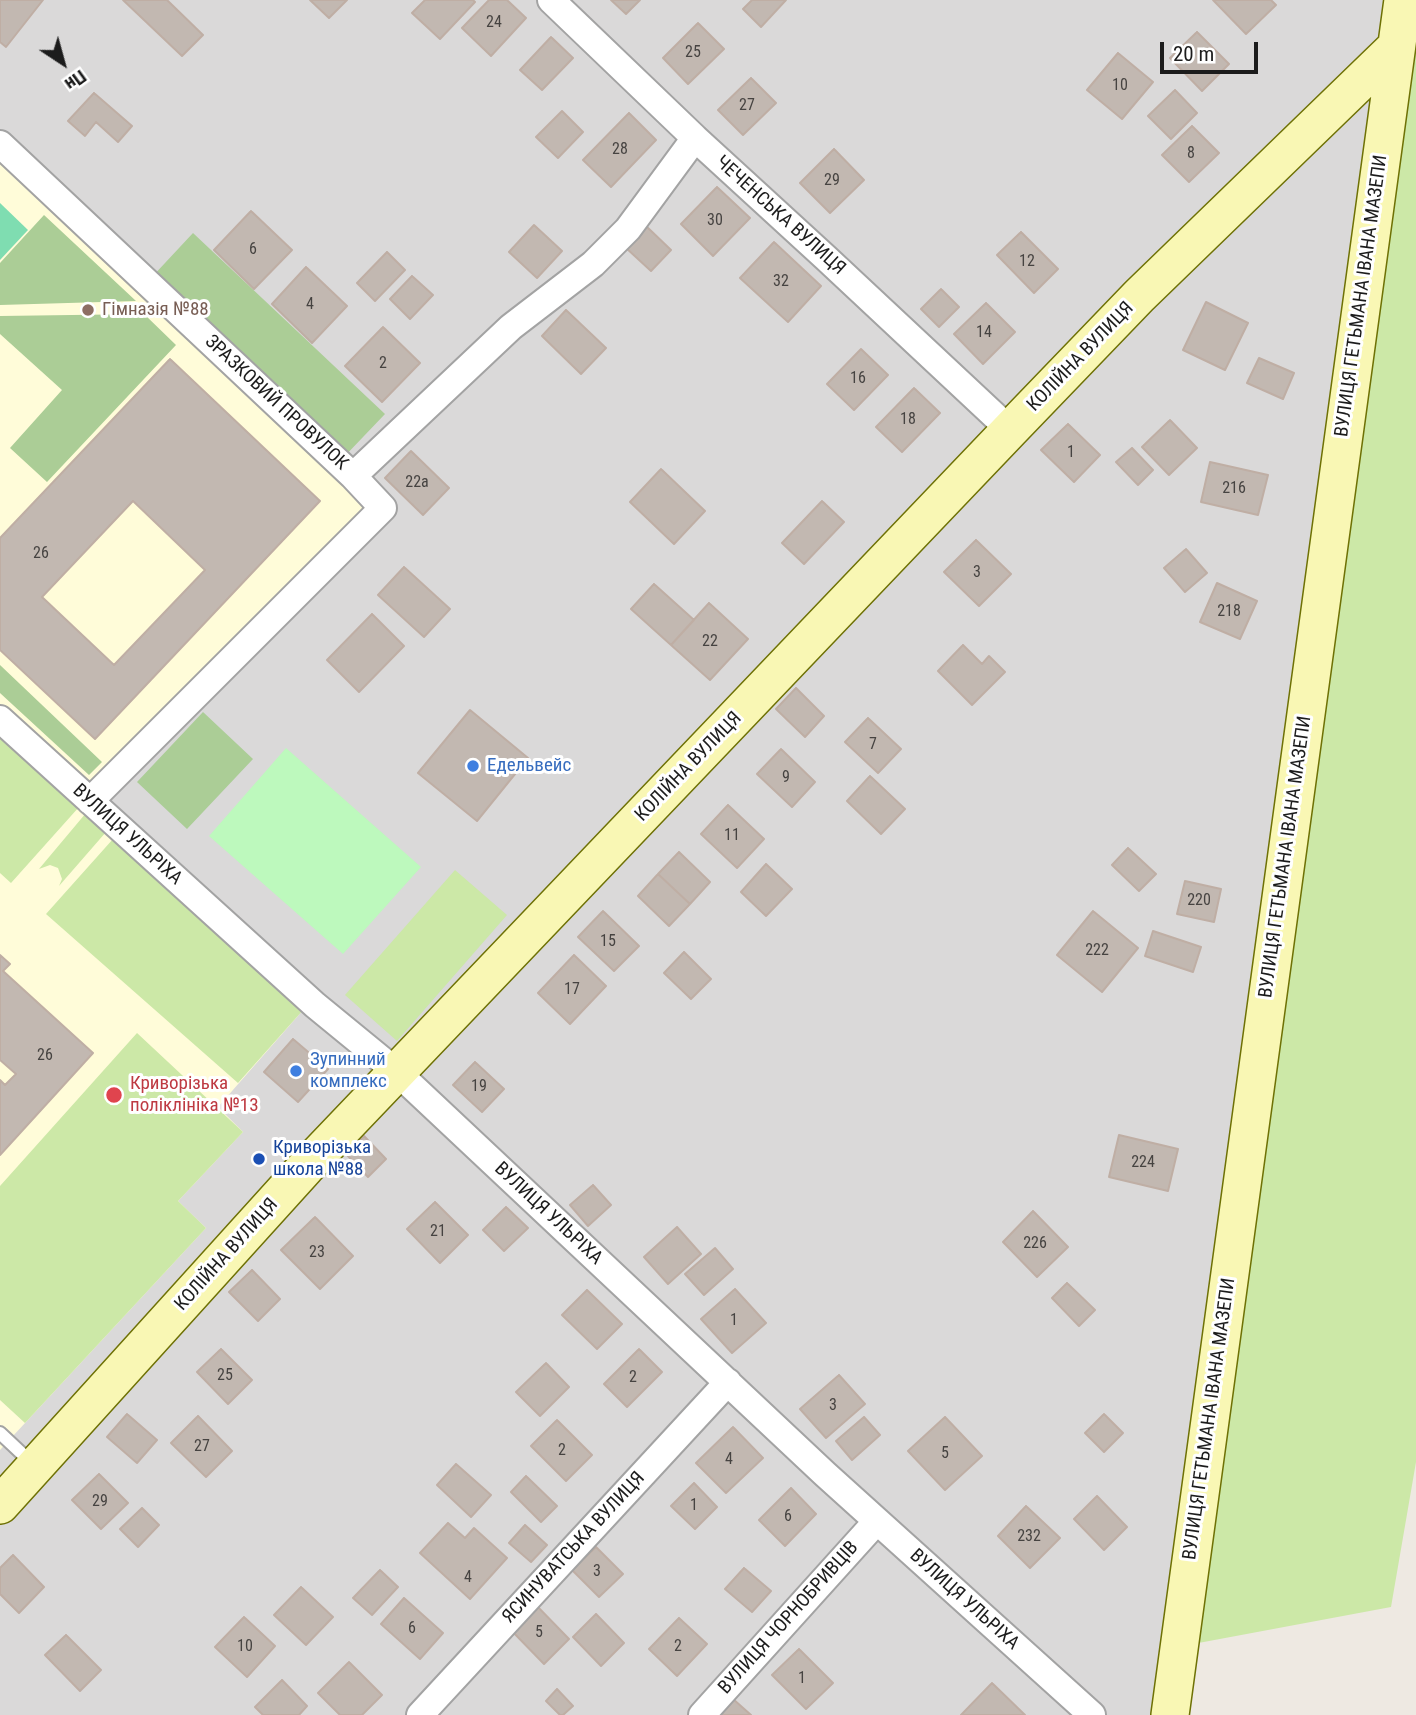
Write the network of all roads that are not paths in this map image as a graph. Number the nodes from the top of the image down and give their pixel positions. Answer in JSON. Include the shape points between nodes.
{"nodes":[{"id":1,"x":551,"y":0,"type":"edge"},
{"id":2,"x":1404,"y":0,"type":"edge"},
{"id":3,"x":1396,"y":47,"type":"junction"},
{"id":4,"x":695,"y":138,"type":"junction"},
{"id":5,"x":0,"y":144,"type":"edge"},
{"id":6,"x":1010,"y":430,"type":"junction"},
{"id":7,"x":353,"y":476,"type":"junction"},
{"id":8,"x":0,"y":719,"type":"edge"},
{"id":9,"x":90,"y":801,"type":"junction"},
{"id":10,"x":398,"y":1073,"type":"junction"},
{"id":11,"x":728,"y":1382,"type":"junction"},
{"id":12,"x":0,"y":1433,"type":"edge"},
{"id":13,"x":35,"y":1466,"type":"junction"},
{"id":14,"x":0,"y":1504,"type":"edge"},
{"id":15,"x":877,"y":1521,"type":"junction"},
{"id":16,"x":420,"y":1715,"type":"edge"},
{"id":17,"x":702,"y":1715,"type":"edge"},
{"id":18,"x":1092,"y":1715,"type":"edge"},
{"id":19,"x":1170,"y":1715,"type":"edge"}],
"edges":[{"from":1,"to":4,"type":"street","name":"ЧЕЧЕНСЬКА ВУЛИЦЯ"},
{"from":2,"to":3,"type":"street","name":"ВУЛИЦЯ ГЕТЬМАНА ІВАНА МАЗЕПИ"},
{"from":3,"to":6,"type":"street","name":"КОЛІЙНА ВУЛИЦЯ","via":[[1139,296]]},
{"from":3,"to":19,"type":"street","name":"ВУЛИЦЯ ГЕТЬМАНА ІВАНА МАЗЕПИ"},
{"from":4,"to":6,"type":"street","name":"ЧЕЧЕНСЬКА ВУЛИЦЯ"},
{"from":4,"to":7,"type":"street","name":"ЗРАЗКОВИЙ ПРОВУЛОК","via":[[628,229],[593,264],[511,327]]},
{"from":5,"to":7,"type":"street","name":"ЗРАЗКОВИЙ ПРОВУЛОК"},
{"from":6,"to":10,"type":"street","name":"КОЛІЙНА ВУЛИЦЯ"},
{"from":7,"to":9,"type":"street","via":[[383,508]]},
{"from":8,"to":9,"type":"street","name":"ВУЛИЦЯ УЛЬРІХА"},
{"from":9,"to":10,"type":"street","name":"ВУЛИЦЯ УЛЬРІХА","via":[[315,1005]]},
{"from":10,"to":11,"type":"street","name":"ВУЛИЦЯ УЛЬРІХА"},
{"from":10,"to":13,"type":"street","name":"КОЛІЙНА ВУЛИЦЯ","via":[[306,1167]]},
{"from":11,"to":15,"type":"street","name":"ВУЛИЦЯ УЛЬРІХА"},
{"from":11,"to":16,"type":"street","name":"ЯСИНУВАТСЬКА ВУЛИЦЯ"},
{"from":12,"to":13,"type":"lane"},
{"from":13,"to":14,"type":"street","name":"КОЛІЙНА ВУЛИЦЯ"},
{"from":15,"to":17,"type":"street","name":"ВУЛИЦЯ ЧОРНОБРИВЦІВ"},
{"from":15,"to":18,"type":"street","name":"ВУЛИЦЯ УЛЬРІХА"}]}
